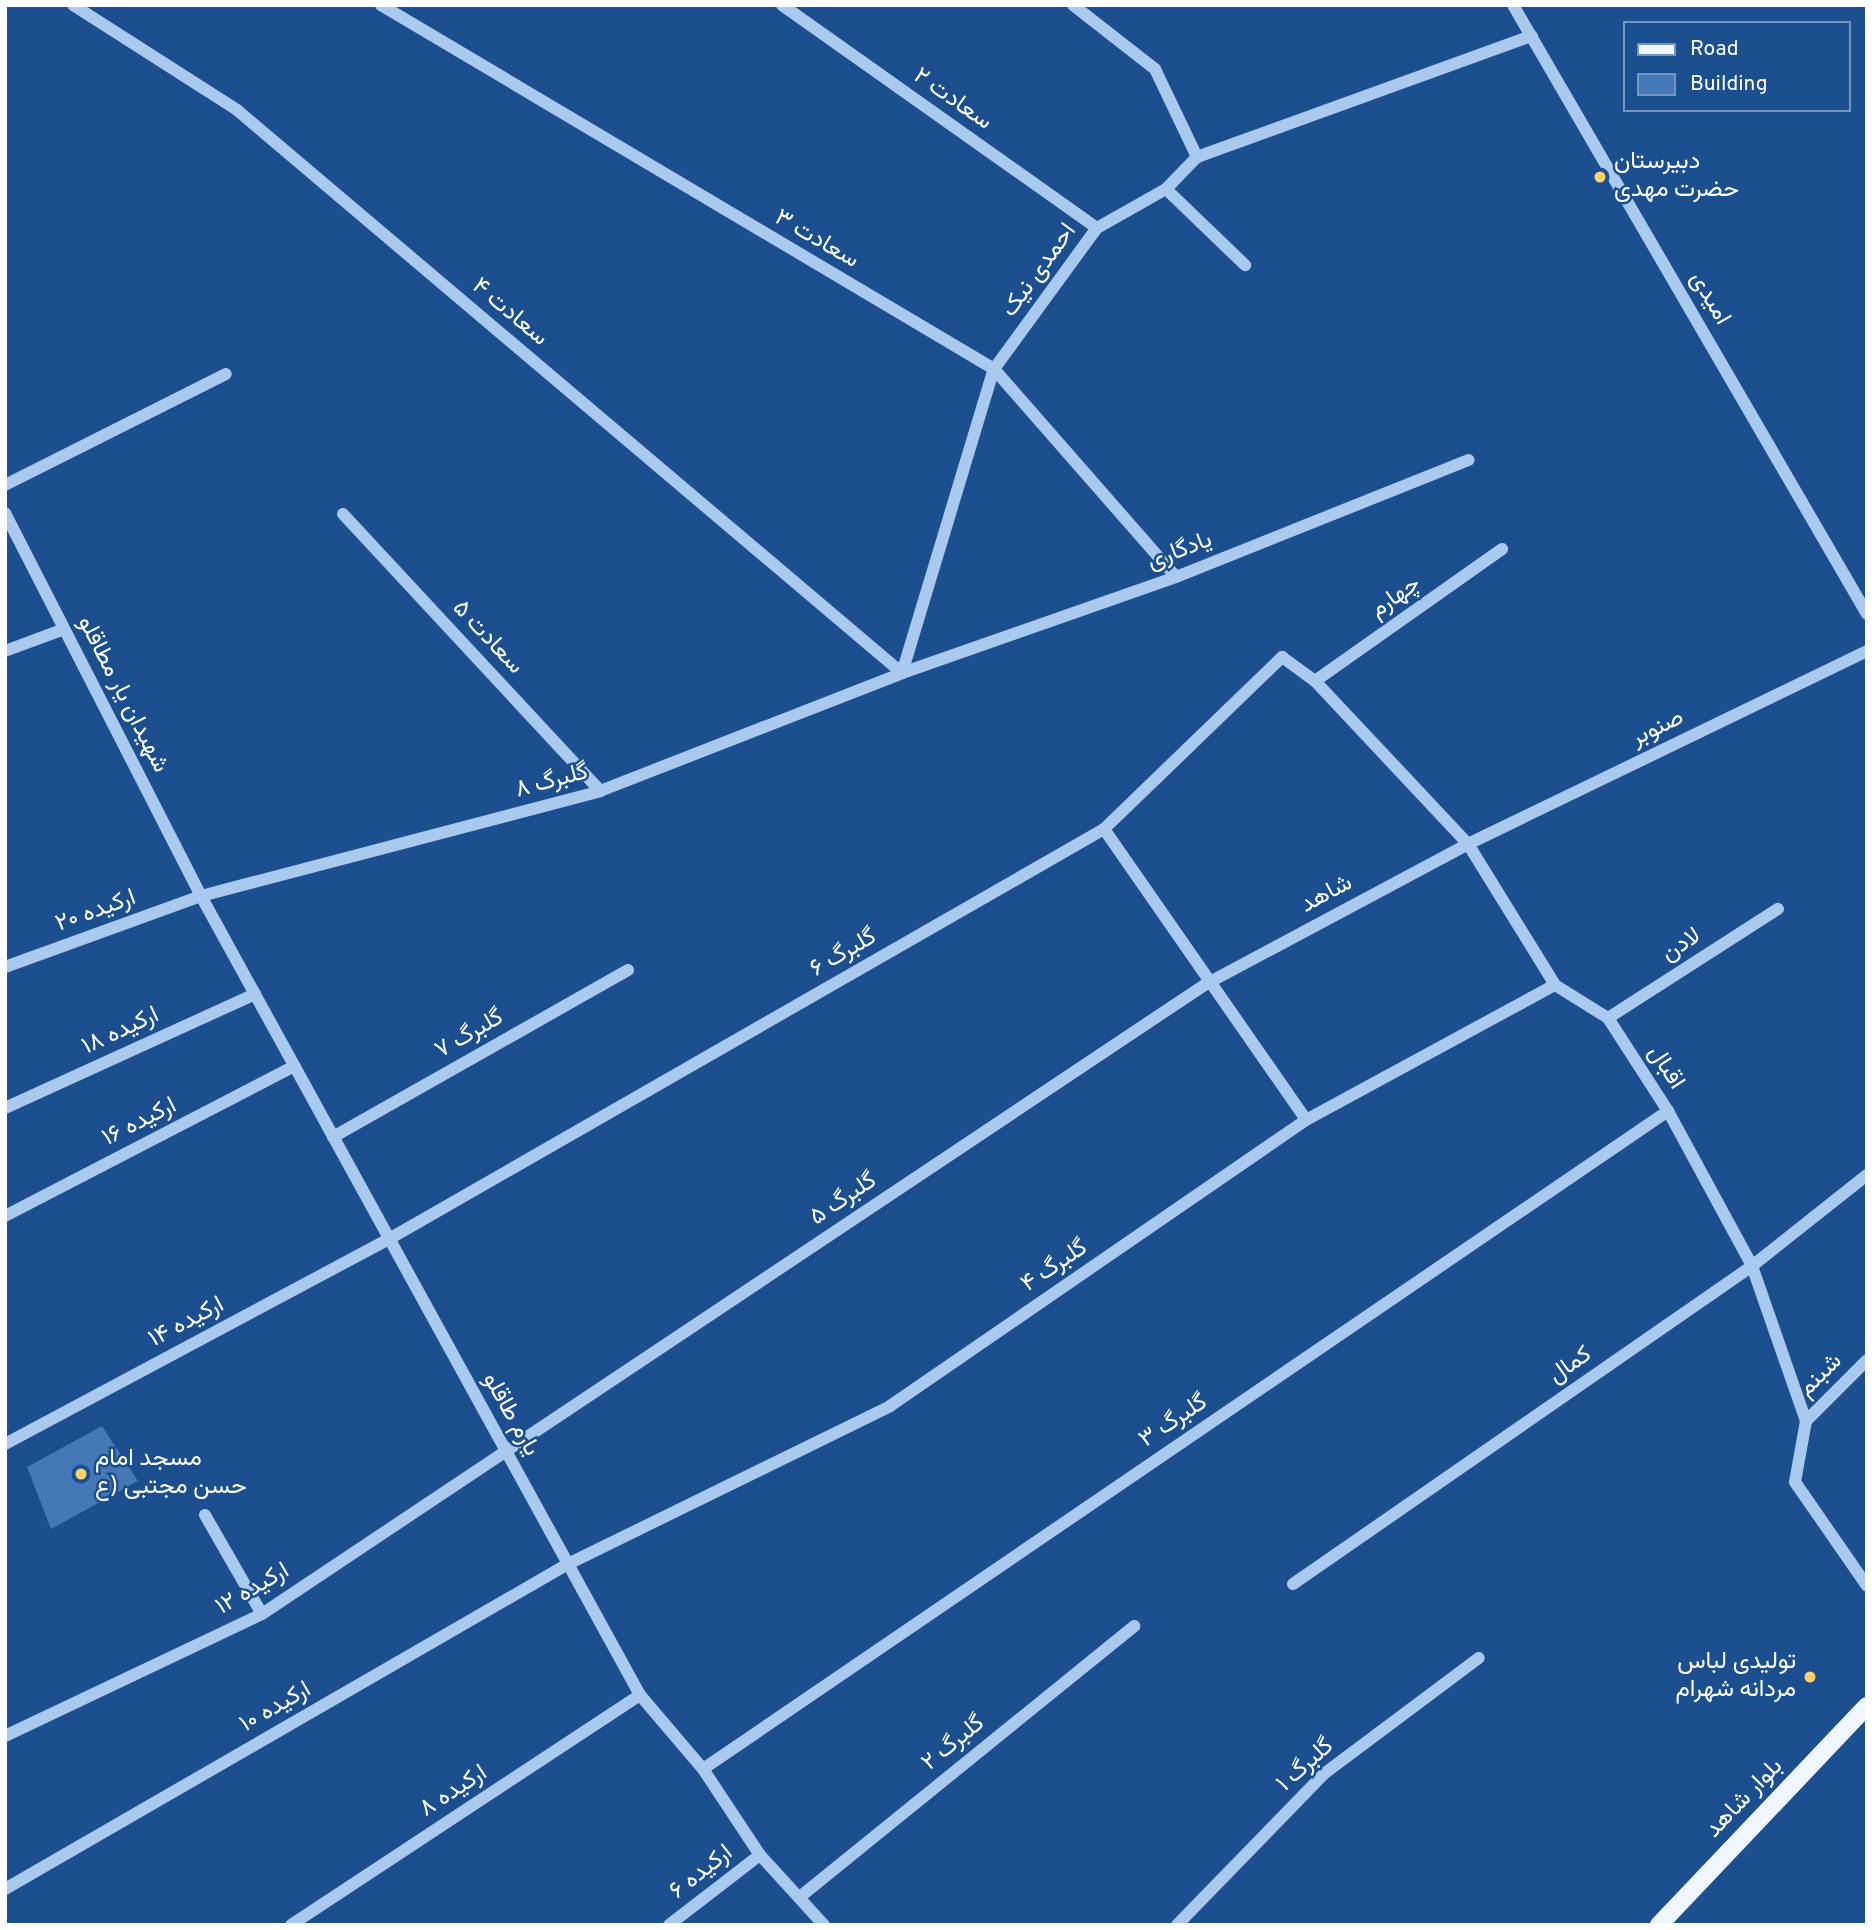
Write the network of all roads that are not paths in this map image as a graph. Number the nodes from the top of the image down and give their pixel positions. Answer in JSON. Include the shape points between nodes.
{"nodes":[{"id":1,"x":73,"y":5,"type":"edge"},
{"id":2,"x":382,"y":5,"type":"edge"},
{"id":3,"x":782,"y":5,"type":"edge"},
{"id":4,"x":1073,"y":5,"type":"edge"},
{"id":5,"x":1513,"y":5,"type":"edge"},
{"id":6,"x":1532,"y":36,"type":"junction"},
{"id":7,"x":1197,"y":157,"type":"junction"},
{"id":8,"x":1166,"y":190,"type":"junction"},
{"id":9,"x":1097,"y":228,"type":"junction"},
{"id":10,"x":1245,"y":265,"type":"dead end"},
{"id":11,"x":993,"y":369,"type":"junction"},
{"id":12,"x":226,"y":374,"type":"dead end"},
{"id":13,"x":1469,"y":460,"type":"dead end"},
{"id":14,"x":5,"y":485,"type":"edge"},
{"id":15,"x":5,"y":513,"type":"edge"},
{"id":16,"x":343,"y":514,"type":"dead end"},
{"id":17,"x":1502,"y":549,"type":"dead end"},
{"id":18,"x":1176,"y":577,"type":"junction"},
{"id":19,"x":1867,"y":614,"type":"edge"},
{"id":20,"x":64,"y":629,"type":"junction"},
{"id":21,"x":5,"y":651,"type":"edge"},
{"id":22,"x":1867,"y":651,"type":"edge"},
{"id":23,"x":1282,"y":657,"type":"joint"},
{"id":24,"x":902,"y":673,"type":"junction"},
{"id":25,"x":1315,"y":681,"type":"junction"},
{"id":26,"x":600,"y":791,"type":"junction"},
{"id":27,"x":1104,"y":829,"type":"junction"},
{"id":28,"x":1468,"y":844,"type":"junction"},
{"id":29,"x":201,"y":896,"type":"junction"},
{"id":30,"x":1778,"y":909,"type":"dead end"},
{"id":31,"x":5,"y":967,"type":"edge"},
{"id":32,"x":628,"y":970,"type":"dead end"},
{"id":33,"x":1206,"y":984,"type":"junction"},
{"id":34,"x":1555,"y":985,"type":"junction"},
{"id":35,"x":255,"y":994,"type":"junction"},
{"id":36,"x":1608,"y":1018,"type":"junction"},
{"id":37,"x":294,"y":1066,"type":"junction"},
{"id":38,"x":5,"y":1108,"type":"edge"},
{"id":39,"x":1668,"y":1111,"type":"junction"},
{"id":40,"x":1306,"y":1120,"type":"junction"},
{"id":41,"x":333,"y":1137,"type":"junction"},
{"id":42,"x":1867,"y":1175,"type":"edge"},
{"id":43,"x":5,"y":1216,"type":"edge"},
{"id":44,"x":389,"y":1239,"type":"junction"},
{"id":45,"x":1752,"y":1266,"type":"junction"},
{"id":46,"x":1867,"y":1360,"type":"edge"},
{"id":47,"x":1806,"y":1422,"type":"junction"},
{"id":48,"x":5,"y":1444,"type":"edge"},
{"id":49,"x":506,"y":1452,"type":"junction"},
{"id":50,"x":205,"y":1515,"type":"dead end"},
{"id":51,"x":568,"y":1564,"type":"junction"},
{"id":52,"x":1293,"y":1584,"type":"dead end"},
{"id":53,"x":1867,"y":1586,"type":"edge"},
{"id":54,"x":261,"y":1614,"type":"junction"},
{"id":55,"x":1134,"y":1626,"type":"dead end"},
{"id":56,"x":1479,"y":1658,"type":"dead end"},
{"id":57,"x":640,"y":1695,"type":"junction"},
{"id":58,"x":1867,"y":1706,"type":"edge"},
{"id":59,"x":5,"y":1736,"type":"edge"},
{"id":60,"x":703,"y":1769,"type":"junction"},
{"id":61,"x":760,"y":1855,"type":"junction"},
{"id":62,"x":5,"y":1889,"type":"edge"},
{"id":63,"x":801,"y":1896,"type":"junction"},
{"id":64,"x":291,"y":1925,"type":"edge"},
{"id":65,"x":669,"y":1925,"type":"edge"},
{"id":66,"x":824,"y":1925,"type":"edge"},
{"id":67,"x":1177,"y":1925,"type":"edge"},
{"id":68,"x":1659,"y":1925,"type":"edge"}],
"edges":[{"from":1,"to":24,"type":"street","name":"سعادت ۴","via":[[237,110]]},
{"from":2,"to":11,"type":"street","name":"سعادت ۳"},
{"from":3,"to":9,"type":"street","name":"سعادت ۲"},
{"from":4,"to":7,"type":"street","via":[[1155,69]]},
{"from":5,"to":6,"type":"street","name":"امیدی"},
{"from":6,"to":7,"type":"street","name":"احمدی نیک"},
{"from":6,"to":19,"type":"street","name":"امیدی"},
{"from":7,"to":8,"type":"street","name":"احمدی نیک"},
{"from":8,"to":9,"type":"street","name":"احمدی نیک"},
{"from":8,"to":10,"type":"street"},
{"from":9,"to":11,"type":"street","name":"احمدی نیک"},
{"from":11,"to":18,"type":"street","name":"سعادت ۳"},
{"from":11,"to":24,"type":"street","name":"احمدی نیک"},
{"from":12,"to":14,"type":"street"},
{"from":13,"to":18,"type":"street","name":"یادگاری"},
{"from":15,"to":20,"type":"street","name":"شهیدان یار مطاقلو"},
{"from":16,"to":26,"type":"street","name":"سعادت ۵"},
{"from":17,"to":25,"type":"street","name":"چهارم"},
{"from":18,"to":24,"type":"street","name":"یادگاری"},
{"from":20,"to":21,"type":"street"},
{"from":20,"to":29,"type":"street","name":"شهیدان یار مطاقلو"},
{"from":22,"to":28,"type":"street","name":"صنوبر"},
{"from":23,"to":25,"type":"street","name":"اقبال"},
{"from":23,"to":27,"type":"street","name":"گلبرگ ۶"},
{"from":24,"to":26,"type":"street","name":"گلبرگ ۸"},
{"from":25,"to":28,"type":"street","name":"اقبال"},
{"from":26,"to":29,"type":"street","name":"گلبرگ ۸"},
{"from":27,"to":33,"type":"street"},
{"from":27,"to":44,"type":"street","name":"گلبرگ ۶"},
{"from":28,"to":33,"type":"street","name":"شاهد"},
{"from":28,"to":34,"type":"street","name":"اقبال"},
{"from":29,"to":31,"type":"street","name":"ارکیده ۲۰"},
{"from":29,"to":35,"type":"street","name":"یارم طاقلو"},
{"from":30,"to":36,"type":"street","name":"لادن"},
{"from":32,"to":41,"type":"street","name":"گلبرگ ۷"},
{"from":33,"to":40,"type":"street"},
{"from":33,"to":49,"type":"street","name":"گلبرگ ۵"},
{"from":34,"to":36,"type":"street","name":"اقبال"},
{"from":34,"to":40,"type":"street","name":"گلبرگ ۴"},
{"from":35,"to":37,"type":"street","name":"یارم طاقلو"},
{"from":35,"to":38,"type":"street","name":"ارکیده ۱۸"},
{"from":36,"to":39,"type":"street","name":"اقبال"},
{"from":37,"to":41,"type":"street","name":"یارم طاقلو"},
{"from":37,"to":43,"type":"street","name":"ارکیده ۱۶"},
{"from":39,"to":45,"type":"street","name":"اقبال"},
{"from":39,"to":60,"type":"street","name":"گلبرگ ۳"},
{"from":40,"to":51,"type":"street","name":"گلبرگ ۴","via":[[890,1406]]},
{"from":41,"to":44,"type":"street","name":"یارم طاقلو"},
{"from":42,"to":45,"type":"street","name":"کمال"},
{"from":44,"to":48,"type":"street","name":"ارکیده ۱۴"},
{"from":44,"to":49,"type":"street","name":"یارم طاقلو"},
{"from":45,"to":47,"type":"street","name":"اقبال"},
{"from":45,"to":52,"type":"street","name":"کمال"},
{"from":46,"to":47,"type":"street","name":"شبنم"},
{"from":47,"to":53,"type":"street","name":"اقبال","via":[[1795,1482]]},
{"from":49,"to":51,"type":"street","name":"یارم طاقلو"},
{"from":49,"to":54,"type":"street","name":"ارکیده ۱۲"},
{"from":50,"to":54,"type":"street"},
{"from":51,"to":57,"type":"street","name":"یارم طاقلو"},
{"from":51,"to":62,"type":"street","name":"ارکیده ۱۰"},
{"from":54,"to":59,"type":"street","name":"ارکیده ۱۲"},
{"from":55,"to":63,"type":"street","name":"گلبرگ ۲"},
{"from":56,"to":67,"type":"street","name":"گلبرگ ۱","via":[[1325,1773]]},
{"from":57,"to":60,"type":"street","name":"یارم طاقلو"},
{"from":57,"to":64,"type":"street","name":"ارکیده ۸"},
{"from":58,"to":68,"type":"main road","name":"بلوار شاهد"},
{"from":60,"to":61,"type":"street","name":"یارم طاقلو"},
{"from":61,"to":63,"type":"street","name":"یارم طاقلو"},
{"from":61,"to":65,"type":"street","name":"ارکیده ۶"},
{"from":63,"to":66,"type":"street","name":"یارم طاقلو"}]}
